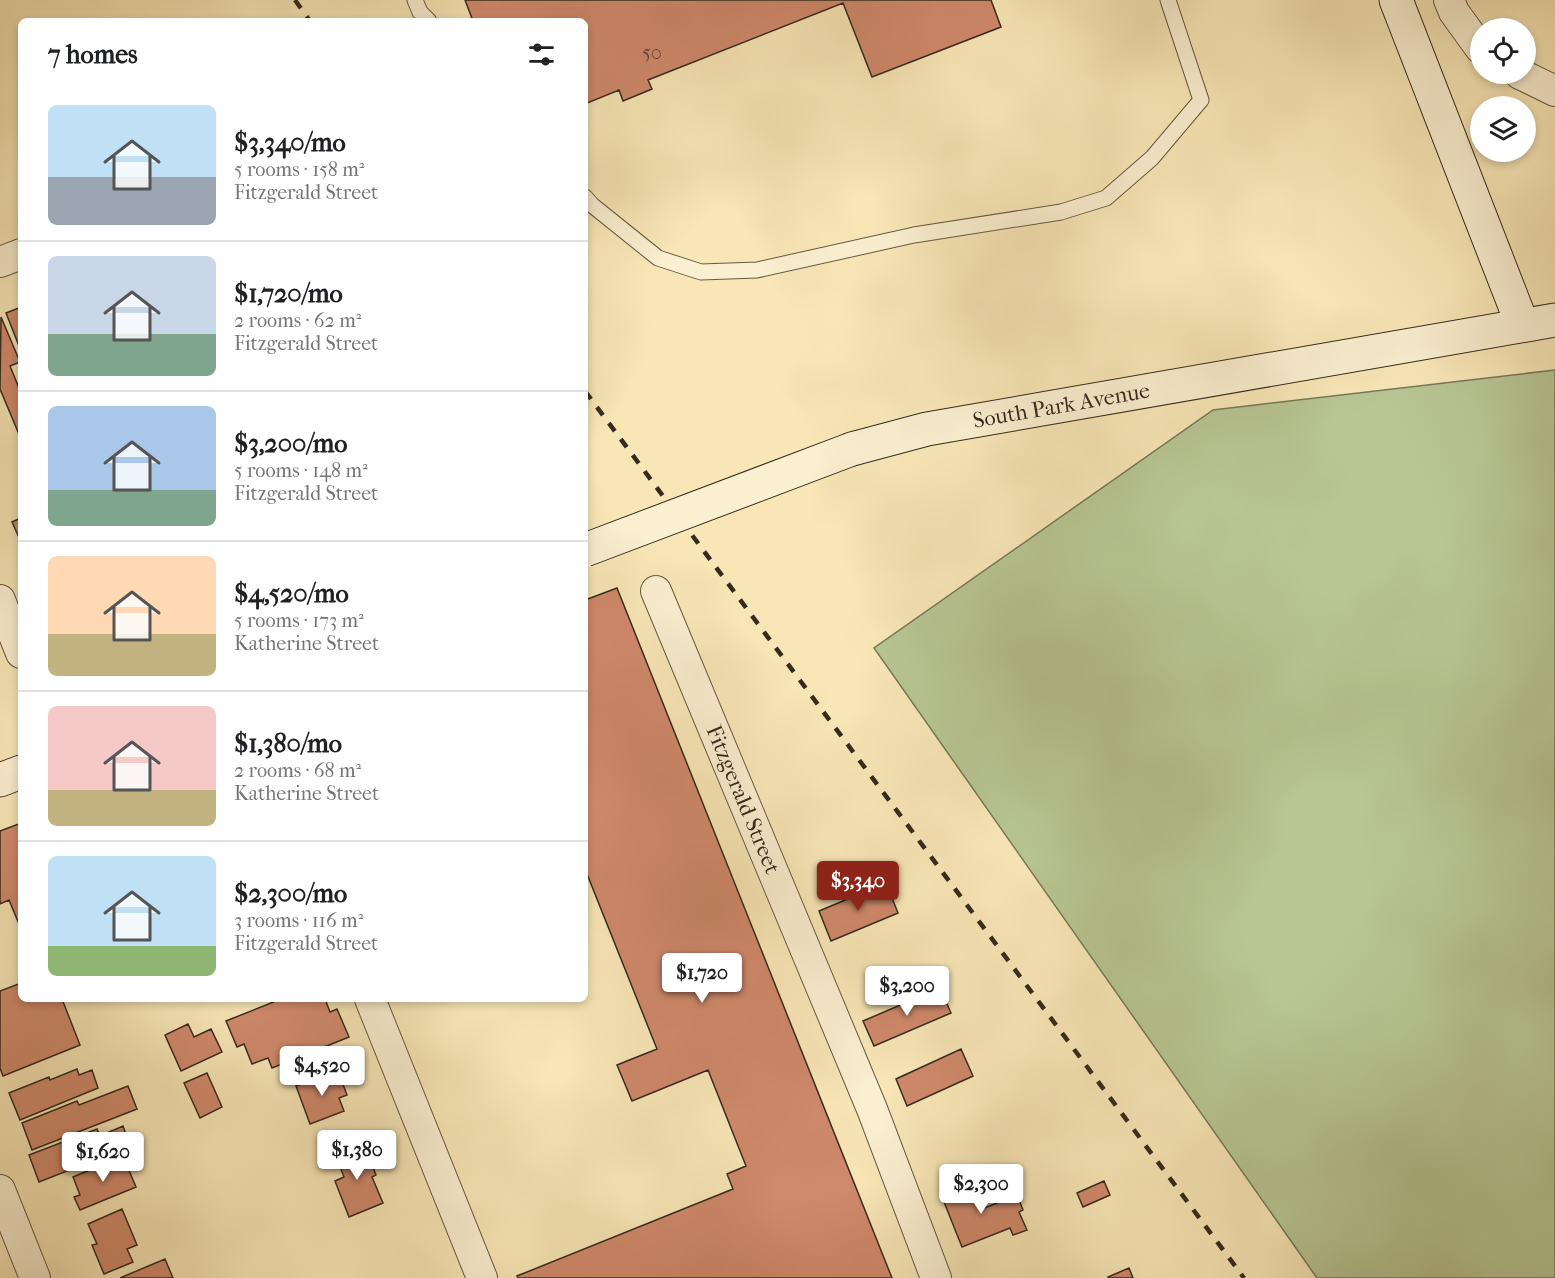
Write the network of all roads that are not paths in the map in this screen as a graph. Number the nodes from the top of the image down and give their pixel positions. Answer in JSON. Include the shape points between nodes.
{"nodes":[{"id":1,"x":415,"y":0,"type":"edge"},
{"id":2,"x":1168,"y":0,"type":"edge"},
{"id":3,"x":1396,"y":0,"type":"edge"},
{"id":4,"x":1449,"y":0,"type":"edge"},
{"id":5,"x":426,"y":18,"type":"edge"},
{"id":6,"x":1470,"y":34,"type":"edge"},
{"id":7,"x":1536,"y":82,"type":"edge"},
{"id":8,"x":1555,"y":91,"type":"edge"},
{"id":9,"x":588,"y":200,"type":"edge"},
{"id":10,"x":18,"y":255,"type":"edge"},
{"id":11,"x":0,"y":262,"type":"edge"},
{"id":12,"x":1555,"y":320,"type":"edge"},
{"id":13,"x":1522,"y":324,"type":"junction"},
{"id":14,"x":588,"y":549,"type":"edge"},
{"id":15,"x":656,"y":591,"type":"dead end"},
{"id":16,"x":0,"y":600,"type":"edge"},
{"id":17,"x":18,"y":645,"type":"edge"},
{"id":18,"x":18,"y":773,"type":"edge"},
{"id":19,"x":0,"y":780,"type":"edge"},
{"id":20,"x":371,"y":1002,"type":"edge"},
{"id":21,"x":0,"y":1190,"type":"edge"},
{"id":22,"x":35,"y":1278,"type":"edge"},
{"id":23,"x":482,"y":1278,"type":"edge"},
{"id":24,"x":936,"y":1278,"type":"edge"}],
"edges":[{"from":1,"to":5,"type":"lane"},
{"from":2,"to":9,"type":"lane","via":[[1201,100],[1152,158],[1106,198],[1061,212],[914,235],[757,270],[701,272],[658,258]]},
{"from":3,"to":13,"type":"street"},
{"from":4,"to":6,"type":"street"},
{"from":7,"to":8,"type":"street"},
{"from":10,"to":11,"type":"street"},
{"from":12,"to":13,"type":"street","name":"South Park Avenue"},
{"from":13,"to":14,"type":"street","name":"South Park Avenue","bridge":true,"via":[[927,429],[852,449]]},
{"from":15,"to":24,"type":"street","name":"Fitzgerald Street","via":[[872,1109]]},
{"from":16,"to":17,"type":"street"},
{"from":18,"to":19,"type":"street"},
{"from":20,"to":23,"type":"street"},
{"from":21,"to":22,"type":"street"}]}
